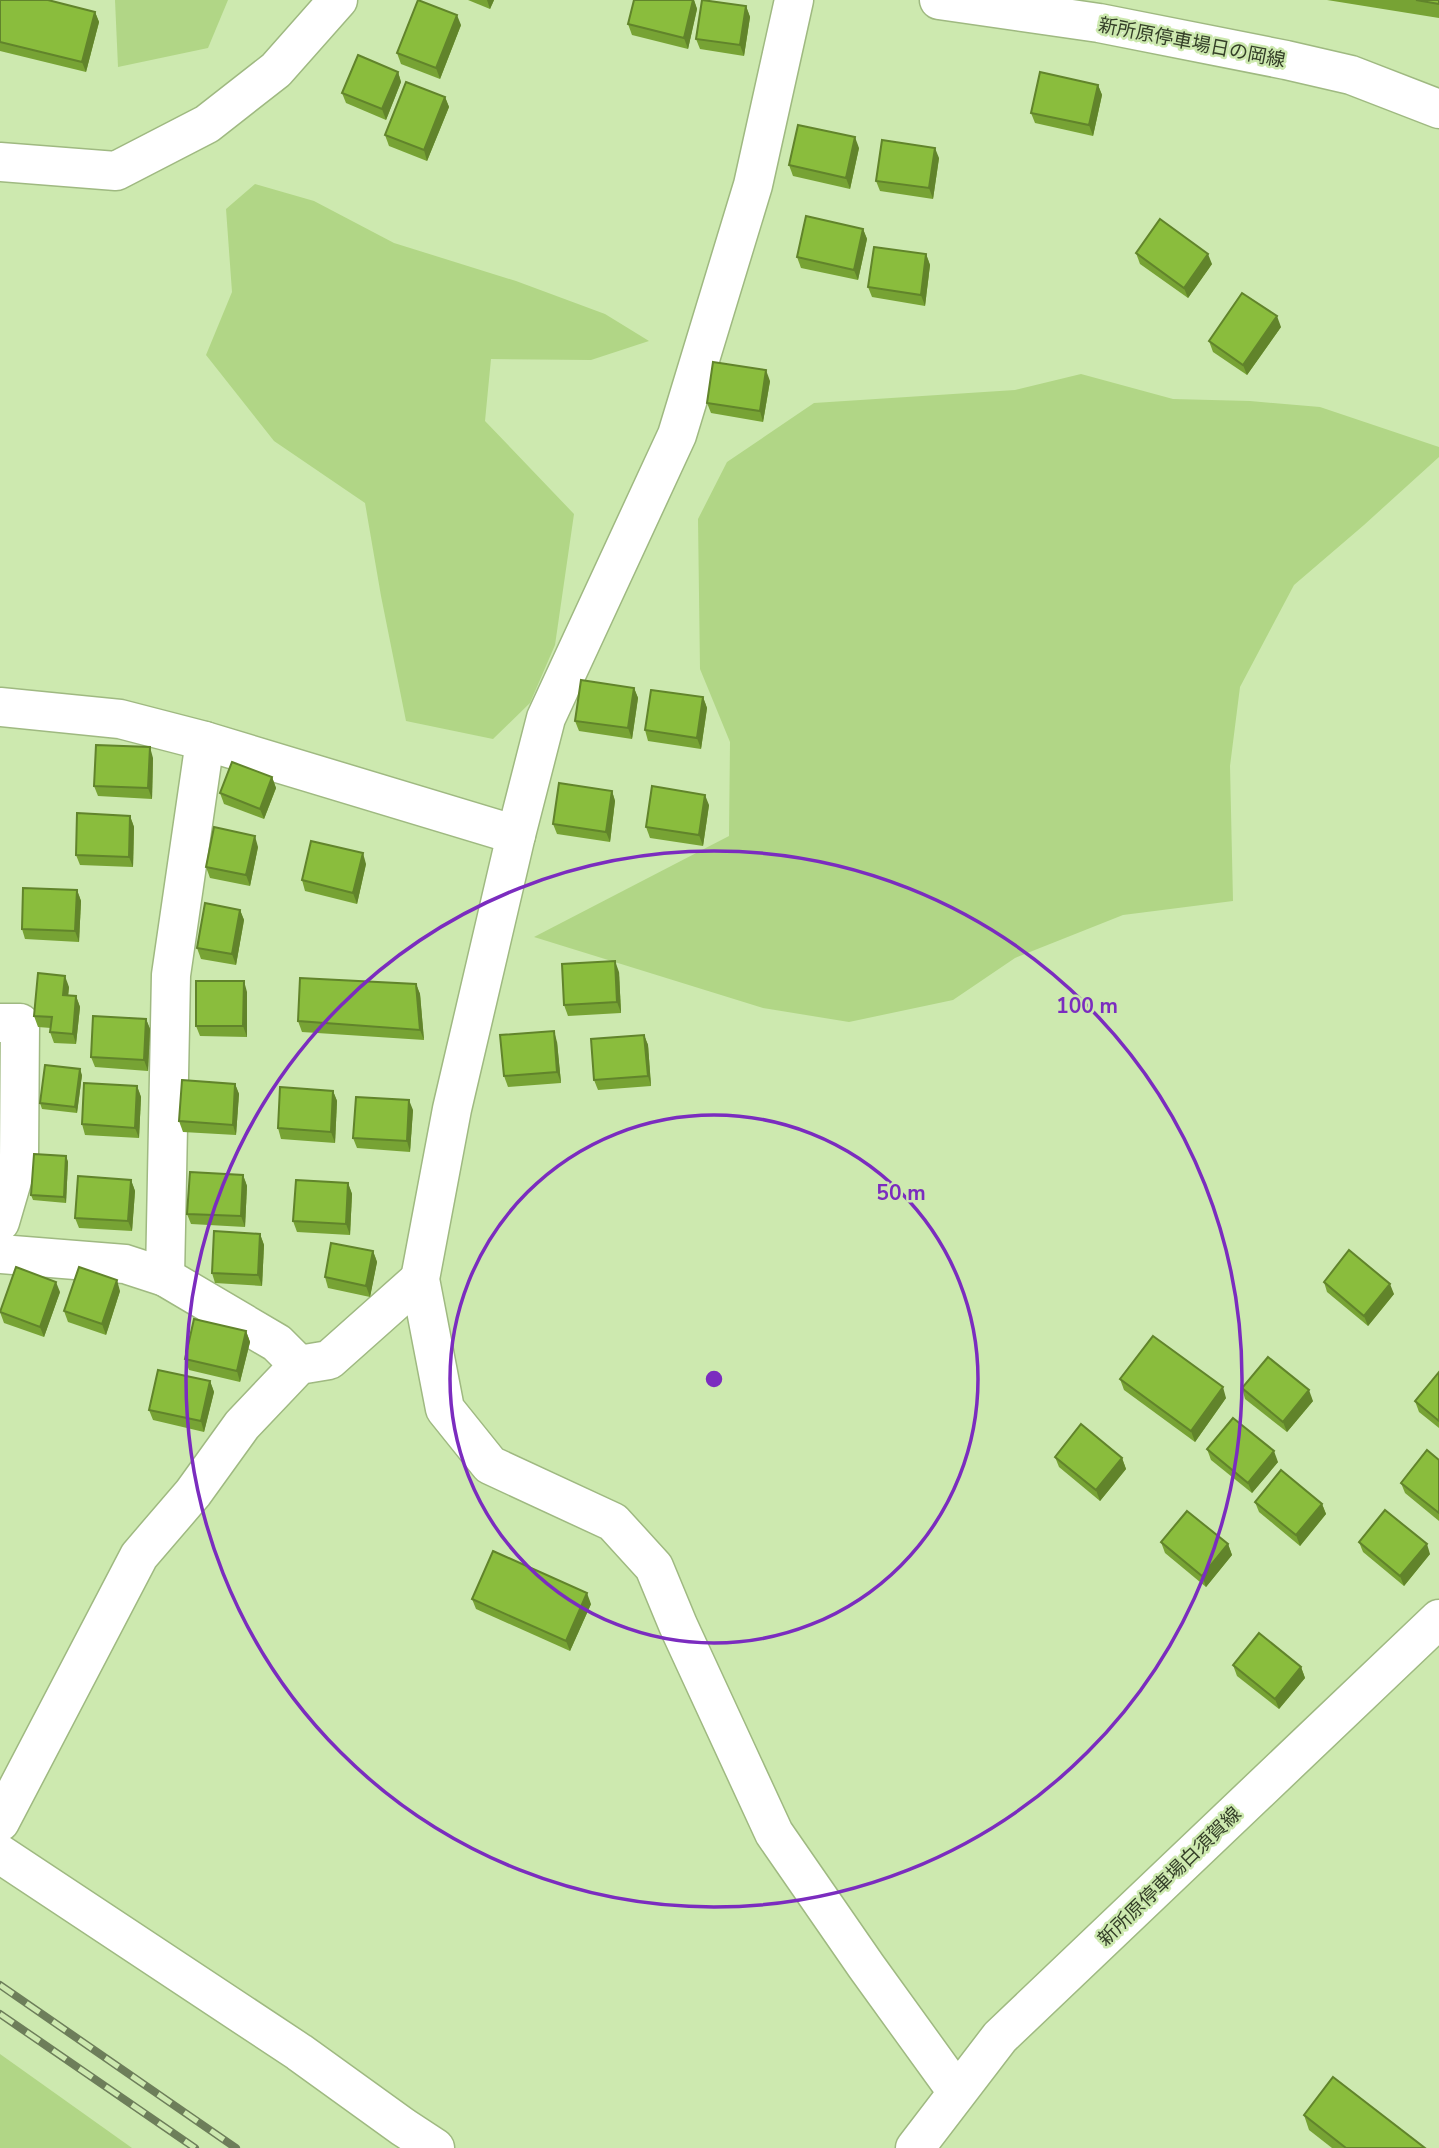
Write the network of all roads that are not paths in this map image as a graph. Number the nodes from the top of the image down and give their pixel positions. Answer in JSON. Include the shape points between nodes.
{"nodes":[{"id":1,"x":338,"y":0,"type":"edge"},
{"id":2,"x":794,"y":0,"type":"edge"},
{"id":3,"x":939,"y":0,"type":"edge"},
{"id":4,"x":1439,"y":108,"type":"edge"},
{"id":5,"x":0,"y":162,"type":"edge"},
{"id":6,"x":0,"y":707,"type":"edge"},
{"id":7,"x":205,"y":740,"type":"junction"},
{"id":8,"x":516,"y":835,"type":"junction"},
{"id":9,"x":0,"y":1023,"type":"edge"},
{"id":10,"x":0,"y":1222,"type":"edge"},
{"id":11,"x":0,"y":1254,"type":"edge"},
{"id":12,"x":165,"y":1276,"type":"junction"},
{"id":13,"x":420,"y":1279,"type":"junction"},
{"id":14,"x":299,"y":1365,"type":"junction"},
{"id":15,"x":1439,"y":1619,"type":"edge"},
{"id":16,"x":0,"y":1822,"type":"edge"},
{"id":17,"x":0,"y":1854,"type":"edge"},
{"id":18,"x":957,"y":2092,"type":"junction"},
{"id":19,"x":435,"y":2148,"type":"edge"},
{"id":20,"x":915,"y":2148,"type":"edge"}],
"edges":[{"from":1,"to":5,"type":"street","via":[[276,70],[207,124],[116,171]]},
{"from":2,"to":8,"type":"street","via":[[753,185],[677,435],[546,718]]},
{"from":3,"to":4,"type":"street","name":"新所原停車場日の岡線","via":[[1099,23],[1286,60],[1351,75]]},
{"from":6,"to":7,"type":"street","via":[[120,719]]},
{"from":7,"to":8,"type":"street"},
{"from":7,"to":12,"type":"street","via":[[171,975]]},
{"from":8,"to":13,"type":"street","via":[[452,1109]]},
{"from":9,"to":10,"type":"street","via":[[20,1023],[19,1157]]},
{"from":11,"to":12,"type":"street","via":[[125,1264]]},
{"from":12,"to":14,"type":"street","via":[[277,1343]]},
{"from":13,"to":14,"type":"street","via":[[329,1360]]},
{"from":13,"to":18,"type":"street","via":[[445,1409],[490,1465],[613,1522],[654,1567],[774,1833]]},
{"from":14,"to":16,"type":"street","via":[[242,1425],[193,1493],[139,1556]]},
{"from":15,"to":18,"type":"street","name":"新所原停車場白須賀線","via":[[1000,2037]]},
{"from":17,"to":19,"type":"street"},
{"from":18,"to":20,"type":"street","name":"新所原停車場白須賀線"}]}
